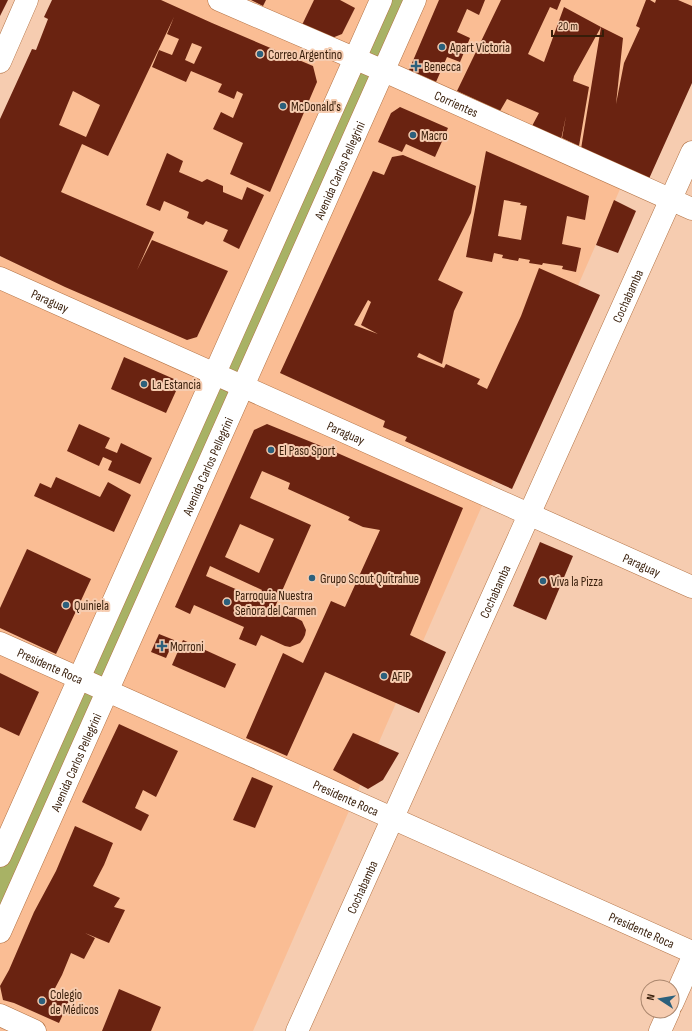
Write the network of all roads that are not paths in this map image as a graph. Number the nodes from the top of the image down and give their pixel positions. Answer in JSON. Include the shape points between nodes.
{"nodes":[{"id":1,"x":27,"y":0,"type":"edge"},
{"id":2,"x":219,"y":0,"type":"edge"},
{"id":3,"x":381,"y":0,"type":"edge"},
{"id":4,"x":415,"y":0,"type":"edge"},
{"id":5,"x":355,"y":59,"type":"junction"},
{"id":6,"x":0,"y":62,"type":"edge"},
{"id":7,"x":384,"y":71,"type":"junction"},
{"id":8,"x":692,"y":152,"type":"edge"},
{"id":9,"x":670,"y":200,"type":"junction"},
{"id":10,"x":692,"y":209,"type":"edge"},
{"id":11,"x":0,"y":278,"type":"edge"},
{"id":12,"x":215,"y":374,"type":"junction"},
{"id":13,"x":243,"y":386,"type":"junction"},
{"id":14,"x":529,"y":514,"type":"junction"},
{"id":15,"x":692,"y":587,"type":"edge"},
{"id":16,"x":0,"y":644,"type":"edge"},
{"id":17,"x":79,"y":679,"type":"junction"},
{"id":18,"x":107,"y":691,"type":"junction"},
{"id":19,"x":392,"y":818,"type":"junction"},
{"id":20,"x":0,"y":856,"type":"edge"},
{"id":21,"x":0,"y":932,"type":"edge"},
{"id":22,"x":692,"y":952,"type":"edge"},
{"id":23,"x":692,"y":959,"type":"edge"},
{"id":24,"x":680,"y":986,"type":"edge"},
{"id":25,"x":0,"y":1015,"type":"edge"},
{"id":26,"x":665,"y":1019,"type":"edge"},
{"id":27,"x":35,"y":1031,"type":"edge"},
{"id":28,"x":297,"y":1031,"type":"edge"},
{"id":29,"x":660,"y":1031,"type":"edge"}],
"edges":[{"from":1,"to":6,"type":"street"},
{"from":2,"to":5,"type":"street","name":"Corrientes"},
{"from":3,"to":5,"type":"street"},
{"from":4,"to":7,"type":"street","name":"Avenida Carlos Pellegrini"},
{"from":5,"to":7,"type":"street","name":"Corrientes"},
{"from":5,"to":12,"type":"street"},
{"from":7,"to":9,"type":"street","name":"Corrientes"},
{"from":7,"to":13,"type":"street","name":"Avenida Carlos Pellegrini"},
{"from":8,"to":9,"type":"street","name":"Cochabamba"},
{"from":9,"to":10,"type":"street","name":"Corrientes"},
{"from":9,"to":14,"type":"street","name":"Cochabamba"},
{"from":11,"to":12,"type":"street","name":"Paraguay"},
{"from":12,"to":13,"type":"street","name":"Paraguay"},
{"from":12,"to":17,"type":"street"},
{"from":13,"to":14,"type":"street","name":"Paraguay"},
{"from":13,"to":18,"type":"street","name":"Avenida Carlos Pellegrini"},
{"from":14,"to":15,"type":"street","name":"Paraguay"},
{"from":14,"to":19,"type":"street","name":"Cochabamba"},
{"from":16,"to":17,"type":"street","name":"Presidente Roca"},
{"from":17,"to":18,"type":"street","name":"Presidente Roca"},
{"from":17,"to":20,"type":"street"},
{"from":18,"to":19,"type":"street","name":"Presidente Roca"},
{"from":18,"to":21,"type":"street","name":"Avenida Carlos Pellegrini"},
{"from":19,"to":22,"type":"street","name":"Presidente Roca"},
{"from":19,"to":28,"type":"street","name":"Cochabamba"},
{"from":23,"to":24,"type":"street"},
{"from":25,"to":27,"type":"street"},
{"from":26,"to":29,"type":"street"}]}
